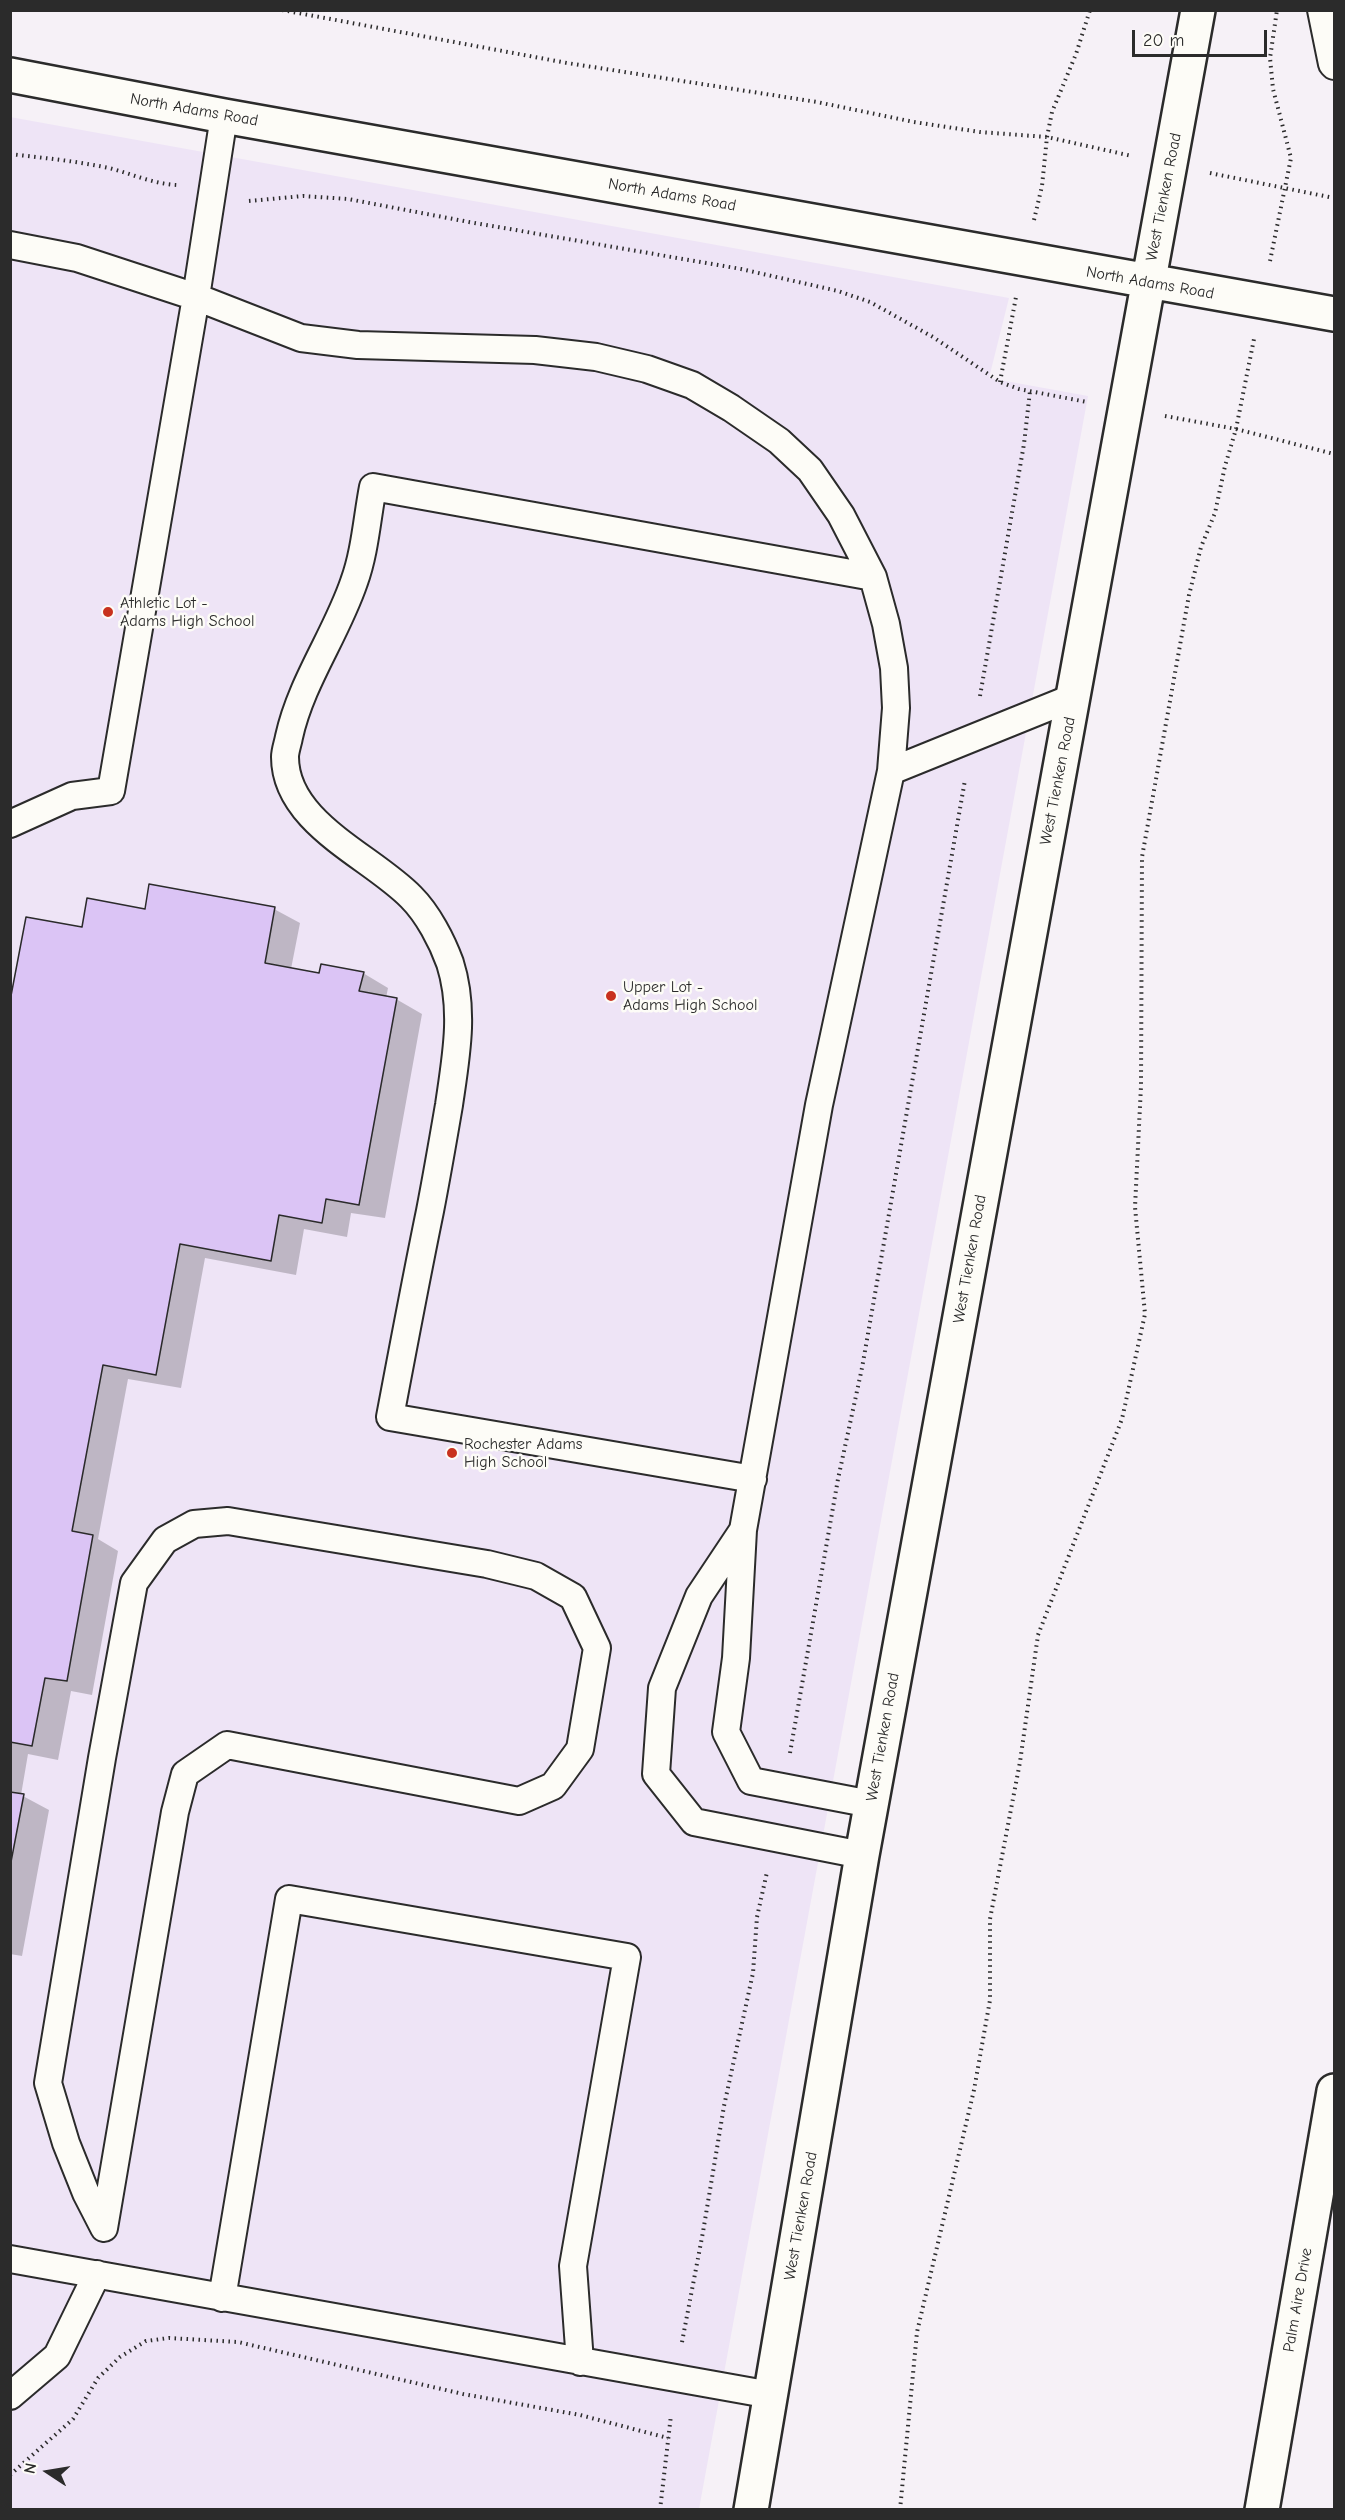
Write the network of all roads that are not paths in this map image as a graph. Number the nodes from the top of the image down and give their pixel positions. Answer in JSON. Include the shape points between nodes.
{"nodes":[{"id":1,"x":1198,"y":10,"type":"edge"},
{"id":2,"x":1321,"y":10,"type":"edge"},
{"id":3,"x":1335,"y":66,"type":"edge"},
{"id":4,"x":10,"y":75,"type":"edge"},
{"id":5,"x":224,"y":116,"type":"junction"},
{"id":6,"x":10,"y":245,"type":"edge"},
{"id":7,"x":1148,"y":282,"type":"junction"},
{"id":8,"x":196,"y":297,"type":"junction"},
{"id":9,"x":1335,"y":314,"type":"edge"},
{"id":10,"x":873,"y":577,"type":"junction"},
{"id":11,"x":1074,"y":697,"type":"junction"},
{"id":12,"x":891,"y":771,"type":"junction"},
{"id":13,"x":10,"y":824,"type":"edge"},
{"id":14,"x":753,"y":1479,"type":"junction"},
{"id":15,"x":743,"y":1530,"type":"junction"},
{"id":16,"x":871,"y":1804,"type":"junction"},
{"id":17,"x":862,"y":1855,"type":"junction"},
{"id":18,"x":1335,"y":2091,"type":"edge"},
{"id":19,"x":104,"y":2228,"type":"joint"},
{"id":20,"x":10,"y":2259,"type":"edge"},
{"id":21,"x":98,"y":2274,"type":"junction"},
{"id":22,"x":222,"y":2298,"type":"junction"},
{"id":23,"x":580,"y":2362,"type":"junction"},
{"id":24,"x":771,"y":2395,"type":"junction"},
{"id":25,"x":10,"y":2396,"type":"edge"},
{"id":26,"x":750,"y":2510,"type":"edge"},
{"id":27,"x":1262,"y":2510,"type":"edge"}],
"edges":[{"from":1,"to":7,"type":"street","name":"West Tienken Road"},
{"from":2,"to":3,"type":"lane"},
{"from":4,"to":5,"type":"street","name":"North Adams Road"},
{"from":5,"to":7,"type":"street","name":"North Adams Road"},
{"from":5,"to":8,"type":"lane"},
{"from":6,"to":8,"type":"lane","via":[[77,258]]},
{"from":7,"to":9,"type":"street","name":"North Adams Road"},
{"from":7,"to":11,"type":"street","name":"West Tienken Road"},
{"from":8,"to":10,"type":"lane","via":[[301,338],[358,345],[536,350],[596,357],[692,385],[779,441],[810,470],[841,515]]},
{"from":8,"to":13,"type":"lane","via":[[111,791],[72,796]]},
{"from":10,"to":12,"type":"lane","via":[[894,668],[896,708]]},
{"from":10,"to":14,"type":"lane","via":[[374,487],[355,580],[291,725],[285,757],[290,784],[303,808],[326,831],[412,898],[450,963],[458,1004],[459,1040],[390,1417]]},
{"from":11,"to":12,"type":"lane"},
{"from":11,"to":16,"type":"street","name":"West Tienken Road"},
{"from":12,"to":14,"type":"lane","via":[[819,1105]]},
{"from":14,"to":15,"type":"lane"},
{"from":15,"to":16,"type":"lane","via":[[736,1658],[726,1732],[751,1781]]},
{"from":15,"to":17,"type":"lane","via":[[699,1596],[662,1688],[656,1774],[694,1822]]},
{"from":16,"to":17,"type":"street","name":"West Tienken Road"},
{"from":17,"to":24,"type":"street","name":"West Tienken Road"},
{"from":18,"to":27,"type":"street","name":"Palm Aire Drive"},
{"from":19,"to":19,"type":"lane","via":[[175,1812],[185,1774],[227,1745],[519,1801],[553,1786],[580,1749],[597,1648],[573,1597],[536,1576],[487,1564],[228,1521],[194,1524],[165,1540],[134,1583],[48,2083],[66,2144]]},
{"from":20,"to":21,"type":"lane"},
{"from":21,"to":22,"type":"lane"},
{"from":21,"to":25,"type":"lane","via":[[57,2356]]},
{"from":22,"to":23,"type":"lane"},
{"from":22,"to":23,"type":"lane","via":[[289,1899],[384,1913],[627,1957],[573,2266]]},
{"from":23,"to":24,"type":"lane"},
{"from":24,"to":26,"type":"street","name":"West Tienken Road"}]}
